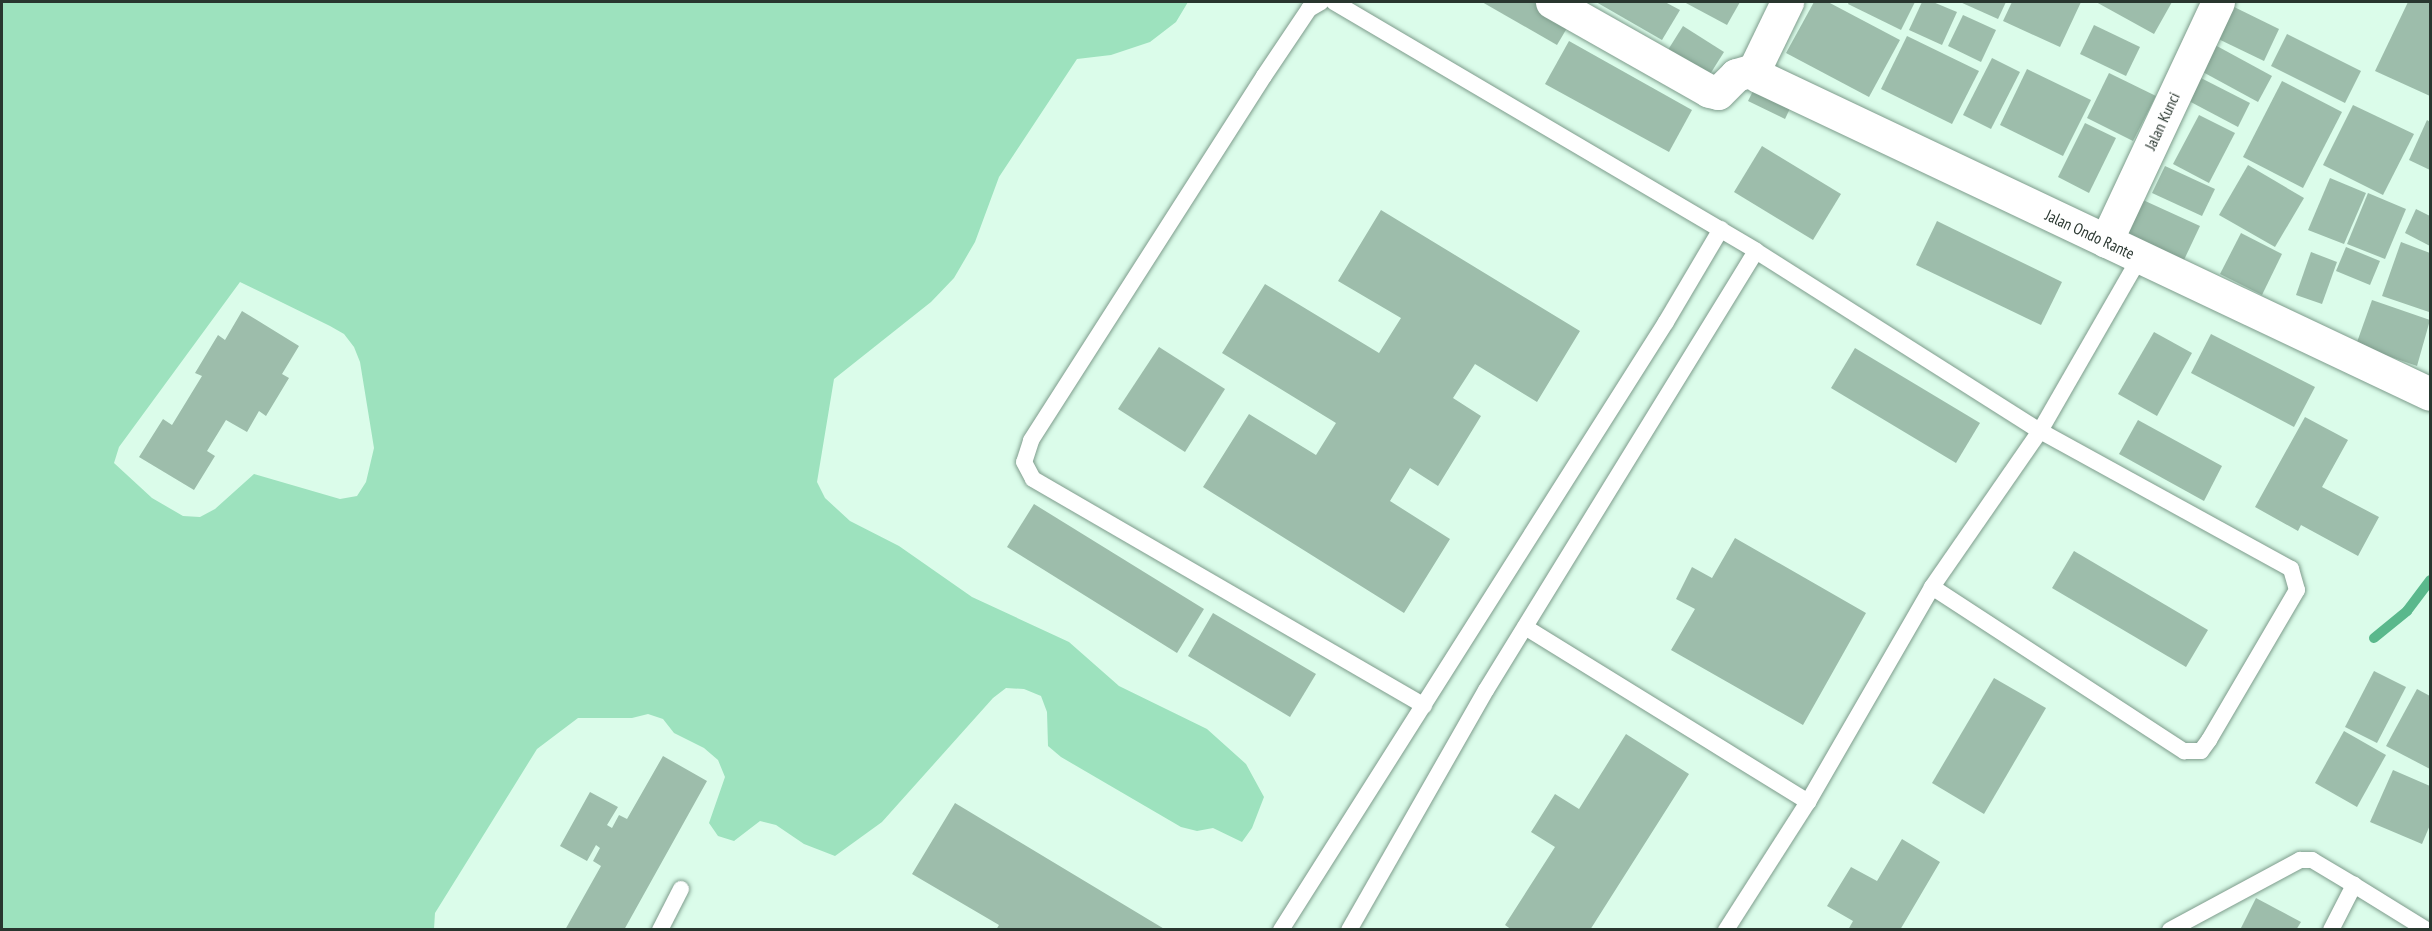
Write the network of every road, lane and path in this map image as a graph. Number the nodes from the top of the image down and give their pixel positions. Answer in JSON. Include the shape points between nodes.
{"nodes":[{"id":1,"x":1321,"y":2,"type":"edge"},
{"id":2,"x":1334,"y":2,"type":"edge"},
{"id":3,"x":1552,"y":2,"type":"edge"},
{"id":4,"x":1787,"y":2,"type":"edge"},
{"id":5,"x":2218,"y":2,"type":"edge"},
{"id":6,"x":1754,"y":70,"type":"junction"},
{"id":7,"x":1721,"y":229,"type":"junction"},
{"id":8,"x":2106,"y":241,"type":"junction"},
{"id":9,"x":1756,"y":251,"type":"junction"},
{"id":10,"x":2140,"y":257,"type":"junction"},
{"id":11,"x":2427,"y":383,"type":"edge"},
{"id":12,"x":2040,"y":431,"type":"junction"},
{"id":13,"x":1932,"y":587,"type":"junction"},
{"id":14,"x":1525,"y":627,"type":"junction"},
{"id":15,"x":1424,"y":706,"type":"junction"},
{"id":16,"x":1808,"y":802,"type":"junction"},
{"id":17,"x":2354,"y":885,"type":"junction"},
{"id":18,"x":681,"y":889,"type":"dead end"},
{"id":19,"x":2430,"y":926,"type":"edge"},
{"id":20,"x":1352,"y":928,"type":"edge"},
{"id":21,"x":660,"y":930,"type":"edge"},
{"id":22,"x":1281,"y":930,"type":"edge"},
{"id":23,"x":1726,"y":930,"type":"edge"},
{"id":24,"x":2170,"y":930,"type":"edge"},
{"id":25,"x":2331,"y":930,"type":"edge"},
{"id":26,"x":2428,"y":930,"type":"edge"}],
"edges":[{"from":1,"to":15,"type":"lane","via":[[1309,9],[1264,76],[1032,441],[1024,462],[1033,479]]},
{"from":2,"to":7,"type":"lane"},
{"from":3,"to":6,"type":"street","via":[[1709,91],[1718,93],[1736,75]]},
{"from":4,"to":6,"type":"street"},
{"from":5,"to":8,"type":"street","name":"Jalan Kunci"},
{"from":6,"to":8,"type":"street","name":"Jalan Ondo Rante","via":[[1758,76]]},
{"from":7,"to":9,"type":"lane"},
{"from":7,"to":15,"type":"lane"},
{"from":8,"to":10,"type":"street","name":"Jalan Ondo Rante"},
{"from":9,"to":12,"type":"lane"},
{"from":9,"to":14,"type":"lane"},
{"from":10,"to":11,"type":"street","name":"Jalan Ondo Rante"},
{"from":10,"to":12,"type":"lane"},
{"from":12,"to":13,"type":"lane"},
{"from":12,"to":13,"type":"lane","via":[[2290,569],[2297,590],[2209,740],[2201,751],[2184,751]]},
{"from":13,"to":16,"type":"lane"},
{"from":14,"to":16,"type":"lane"},
{"from":14,"to":20,"type":"lane"},
{"from":15,"to":22,"type":"lane"},
{"from":16,"to":23,"type":"lane"},
{"from":17,"to":24,"type":"lane","via":[[2312,860],[2300,860]]},
{"from":17,"to":25,"type":"lane"},
{"from":17,"to":26,"type":"lane"},
{"from":18,"to":21,"type":"lane"},
{"from":19,"to":26,"type":"lane"}]}
